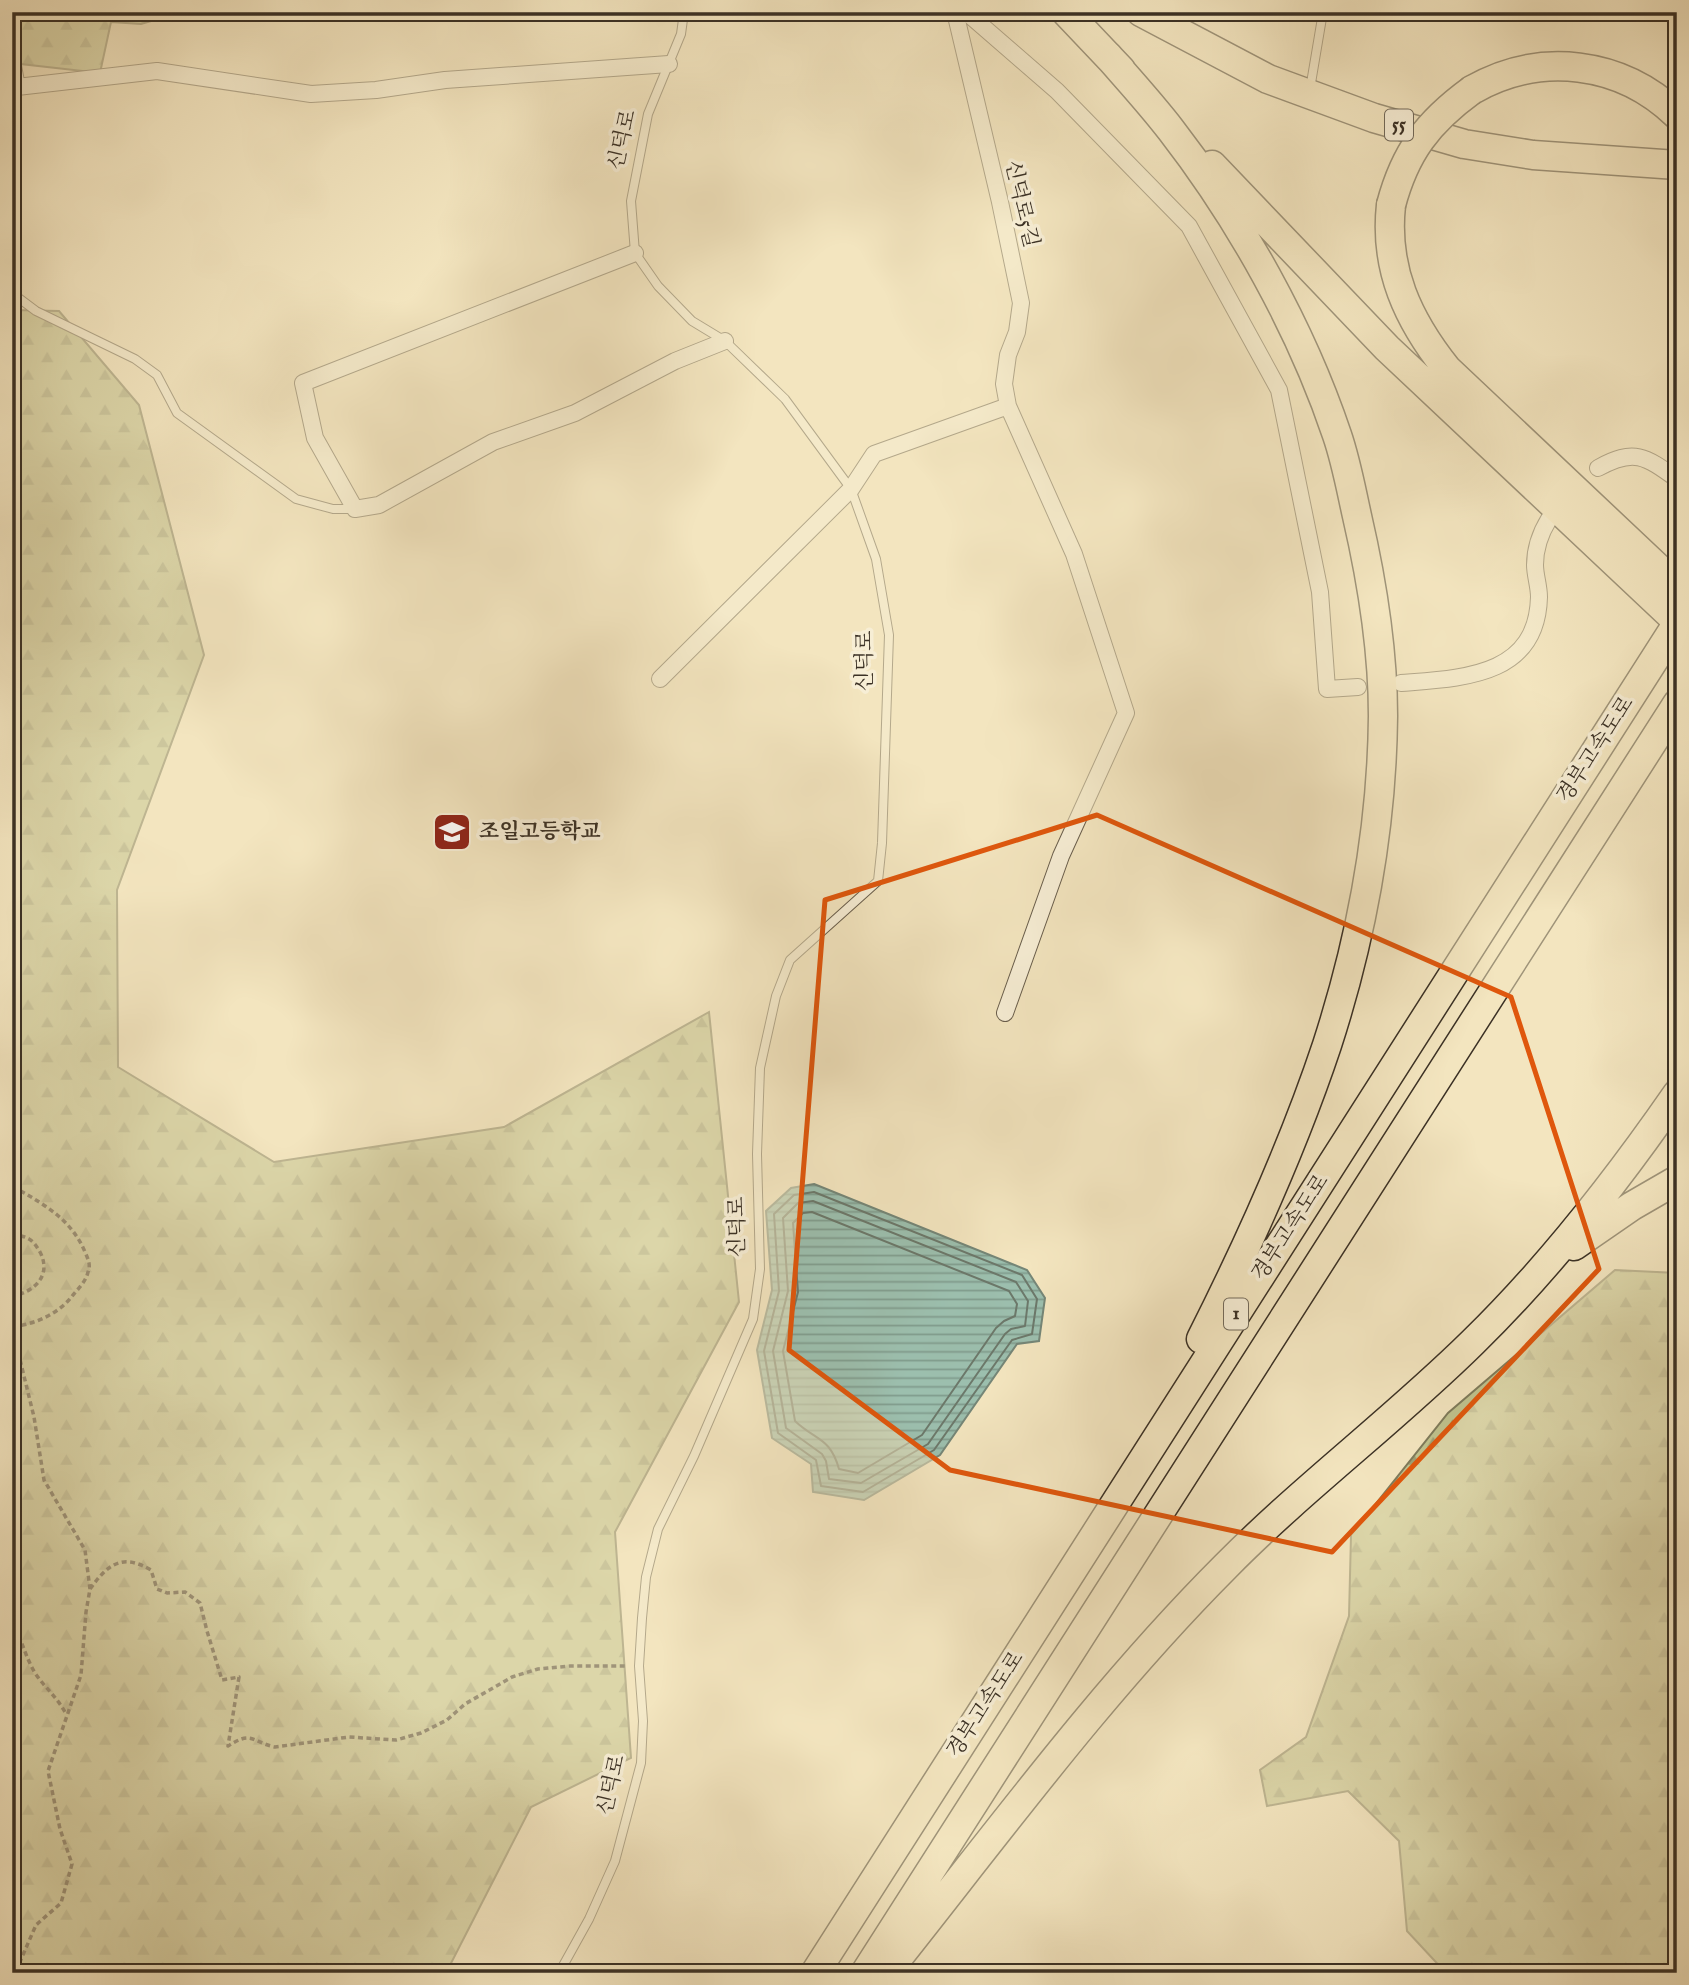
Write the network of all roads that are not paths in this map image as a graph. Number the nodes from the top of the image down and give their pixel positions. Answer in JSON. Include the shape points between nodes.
{"nodes":[{"id":1,"x":684,"y":12,"type":"edge"},
{"id":2,"x":955,"y":12,"type":"edge"},
{"id":3,"x":965,"y":12,"type":"edge"},
{"id":4,"x":1066,"y":12,"type":"edge"},
{"id":5,"x":1141,"y":12,"type":"edge"},
{"id":6,"x":1323,"y":12,"type":"edge"},
{"id":7,"x":1108,"y":56,"type":"junction"},
{"id":8,"x":668,"y":64,"type":"junction"},
{"id":9,"x":13,"y":66,"type":"edge"},
{"id":10,"x":1309,"y":94,"type":"junction"},
{"id":11,"x":1677,"y":115,"type":"edge"},
{"id":12,"x":1677,"y":166,"type":"edge"},
{"id":13,"x":635,"y":253,"type":"junction"},
{"id":14,"x":12,"y":293,"type":"edge"},
{"id":15,"x":725,"y":341,"type":"junction"},
{"id":16,"x":1009,"y":406,"type":"junction"},
{"id":17,"x":1598,"y":468,"type":"dead end"},
{"id":18,"x":1677,"y":479,"type":"edge"},
{"id":19,"x":851,"y":489,"type":"junction"},
{"id":20,"x":355,"y":509,"type":"junction"},
{"id":21,"x":1549,"y":519,"type":"dead end"},
{"id":22,"x":1677,"y":586,"type":"edge"},
{"id":23,"x":1677,"y":623,"type":"edge"},
{"id":24,"x":660,"y":679,"type":"dead end"},
{"id":25,"x":1401,"y":683,"type":"dead end"},
{"id":26,"x":1358,"y":687,"type":"dead end"},
{"id":27,"x":1677,"y":704,"type":"edge"},
{"id":28,"x":1005,"y":1013,"type":"dead end"},
{"id":29,"x":1677,"y":1094,"type":"edge"},
{"id":30,"x":1677,"y":1180,"type":"edge"},
{"id":31,"x":1512,"y":1302,"type":"junction"},
{"id":32,"x":1122,"y":1493,"type":"junction"},
{"id":33,"x":559,"y":1973,"type":"edge"},
{"id":34,"x":815,"y":1973,"type":"edge"},
{"id":35,"x":865,"y":1973,"type":"edge"},
{"id":36,"x":886,"y":1973,"type":"edge"}],
"edges":[{"from":1,"to":8,"type":"lane","name":"신덕로","via":[[681,34]]},
{"from":2,"to":16,"type":"street","name":"신덕로5길","via":[[1021,303],[1004,384]]},
{"from":3,"to":26,"type":"street","via":[[1057,91],[1189,226],[1279,390],[1320,592],[1327,689]]},
{"from":4,"to":7,"type":"highway"},
{"from":5,"to":10,"type":"highway","number":"55","via":[[1268,79]]},
{"from":6,"to":10,"type":"lane"},
{"from":7,"to":23,"type":"highway","via":[[1387,348]]},
{"from":7,"to":32,"type":"highway","via":[[1169,127],[1220,199],[1267,279],[1323,395],[1361,533],[1377,628],[1383,713],[1365,888],[1324,1053],[1242,1256]]},
{"from":8,"to":9,"type":"street","via":[[311,94],[158,71],[17,87]]},
{"from":8,"to":13,"type":"lane","name":"신덕로","via":[[649,114],[631,201]]},
{"from":10,"to":12,"type":"highway","number":"55","via":[[1464,144],[1533,155]]},
{"from":11,"to":22,"type":"highway","bridge":true,"via":[[1651,94],[1610,73],[1534,68],[1503,75],[1472,90],[1417,142],[1391,205],[1390,246],[1411,317],[1447,369]]},
{"from":13,"to":15,"type":"lane","name":"신덕로","via":[[658,286],[692,321]]},
{"from":13,"to":20,"type":"street","via":[[303,383],[315,438]]},
{"from":14,"to":20,"type":"lane","via":[[36,311],[135,359],[157,375],[177,414],[296,499],[333,509]]},
{"from":15,"to":19,"type":"lane","name":"신덕로","via":[[785,399]]},
{"from":15,"to":20,"type":"street","via":[[675,361],[575,413],[493,442],[379,505]]},
{"from":16,"to":19,"type":"street","via":[[874,454]]},
{"from":16,"to":28,"type":"street","name":"신덕로5길","via":[[1074,554],[1126,713],[1061,856]]},
{"from":17,"to":18,"type":"street","via":[[1627,455],[1639,456]]},
{"from":19,"to":24,"type":"street"},
{"from":19,"to":33,"type":"lane","name":"신덕로","via":[[876,559],[888,635],[878,881],[789,960],[776,996],[760,1068],[760,1269],[753,1319],[658,1529],[646,1577],[639,1666],[641,1763],[615,1860]]},
{"from":21,"to":25,"type":"street","via":[[1538,546],[1538,609],[1527,643],[1488,670]]},
{"from":23,"to":32,"type":"highway","name":"경부고속도로","number":"1"},
{"from":27,"to":35,"type":"highway","name":"경부고속도로","number":"1"},
{"from":29,"to":31,"type":"highway","via":[[1593,1208]]},
{"from":30,"to":31,"type":"highway","via":[[1584,1239]]},
{"from":31,"to":36,"type":"highway","via":[[1436,1377],[1273,1520],[1172,1622]]},
{"from":32,"to":34,"type":"highway","name":"경부고속도로","number":"1"}]}
